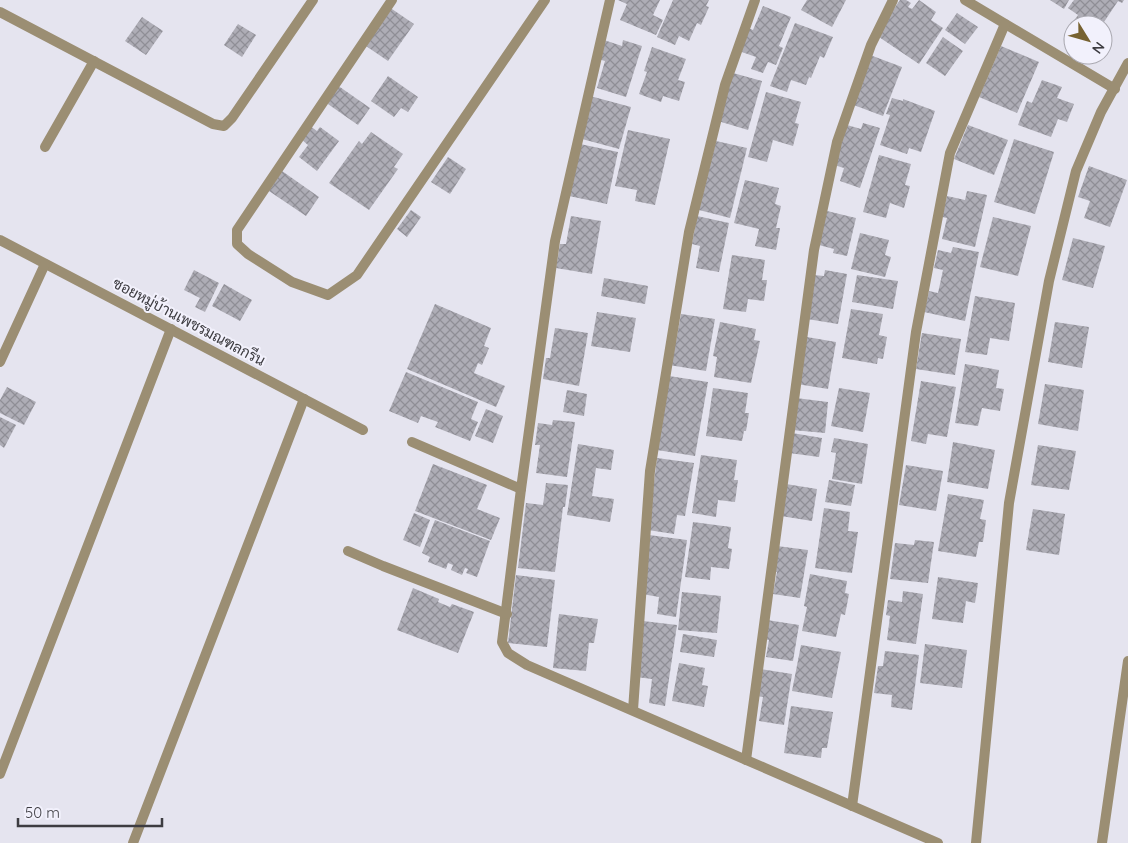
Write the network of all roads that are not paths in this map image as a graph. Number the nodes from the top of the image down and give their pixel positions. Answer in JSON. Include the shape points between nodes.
{"nodes":[{"id":1,"x":313,"y":0,"type":"edge"},
{"id":2,"x":392,"y":0,"type":"edge"},
{"id":3,"x":545,"y":0,"type":"edge"},
{"id":4,"x":610,"y":0,"type":"edge"},
{"id":5,"x":755,"y":0,"type":"edge"},
{"id":6,"x":893,"y":0,"type":"edge"},
{"id":7,"x":964,"y":0,"type":"edge"},
{"id":8,"x":0,"y":12,"type":"edge"},
{"id":9,"x":1005,"y":24,"type":"junction"},
{"id":10,"x":94,"y":61,"type":"junction"},
{"id":11,"x":1128,"y":63,"type":"edge"},
{"id":12,"x":1115,"y":89,"type":"junction"},
{"id":13,"x":45,"y":147,"type":"dead end"},
{"id":14,"x":0,"y":240,"type":"edge"},
{"id":15,"x":45,"y":264,"type":"junction"},
{"id":16,"x":171,"y":329,"type":"junction"},
{"id":17,"x":0,"y":362,"type":"edge"},
{"id":18,"x":304,"y":398,"type":"junction"},
{"id":19,"x":363,"y":430,"type":"dead end"},
{"id":20,"x":412,"y":442,"type":"dead end"},
{"id":21,"x":521,"y":489,"type":"junction"},
{"id":22,"x":348,"y":551,"type":"dead end"},
{"id":23,"x":507,"y":614,"type":"junction"},
{"id":24,"x":1128,"y":661,"type":"edge"},
{"id":25,"x":633,"y":710,"type":"junction"},
{"id":26,"x":746,"y":760,"type":"junction"},
{"id":27,"x":0,"y":774,"type":"edge"},
{"id":28,"x":852,"y":806,"type":"junction"},
{"id":29,"x":133,"y":843,"type":"edge"},
{"id":30,"x":938,"y":843,"type":"edge"},
{"id":31,"x":976,"y":843,"type":"edge"},
{"id":32,"x":1102,"y":843,"type":"edge"}],
"edges":[{"from":1,"to":10,"type":"street","via":[[224,126],[213,124]]},
{"from":2,"to":3,"type":"street","via":[[237,230],[237,244],[248,254],[292,282],[328,295],[357,275]]},
{"from":4,"to":21,"type":"street","via":[[556,241]]},
{"from":5,"to":25,"type":"street","via":[[725,85],[689,232],[650,471]]},
{"from":6,"to":26,"type":"street","via":[[871,45],[837,142],[814,250]]},
{"from":7,"to":9,"type":"street"},
{"from":8,"to":10,"type":"street"},
{"from":9,"to":12,"type":"street"},
{"from":9,"to":28,"type":"street","via":[[950,152],[916,332]]},
{"from":10,"to":13,"type":"street"},
{"from":11,"to":12,"type":"street"},
{"from":12,"to":31,"type":"street","via":[[1101,112],[1076,170],[1048,281],[1009,503]]},
{"from":14,"to":15,"type":"street","name":"ซอยหมู่บ้านเพชรมณฑลกรีน"},
{"from":15,"to":16,"type":"street","name":"ซอยหมู่บ้านเพชรมณฑลกรีน"},
{"from":15,"to":17,"type":"street"},
{"from":16,"to":18,"type":"street","name":"ซอยหมู่บ้านเพชรมณฑลกรีน"},
{"from":16,"to":27,"type":"street"},
{"from":18,"to":19,"type":"street","name":"ซอยหมู่บ้านเพชรมณฑลกรีน"},
{"from":18,"to":29,"type":"street"},
{"from":20,"to":21,"type":"street"},
{"from":21,"to":23,"type":"street"},
{"from":22,"to":23,"type":"street"},
{"from":23,"to":25,"type":"street","via":[[502,642],[508,654]]},
{"from":24,"to":32,"type":"street"},
{"from":25,"to":26,"type":"street"},
{"from":26,"to":28,"type":"street"},
{"from":28,"to":30,"type":"street"}]}
